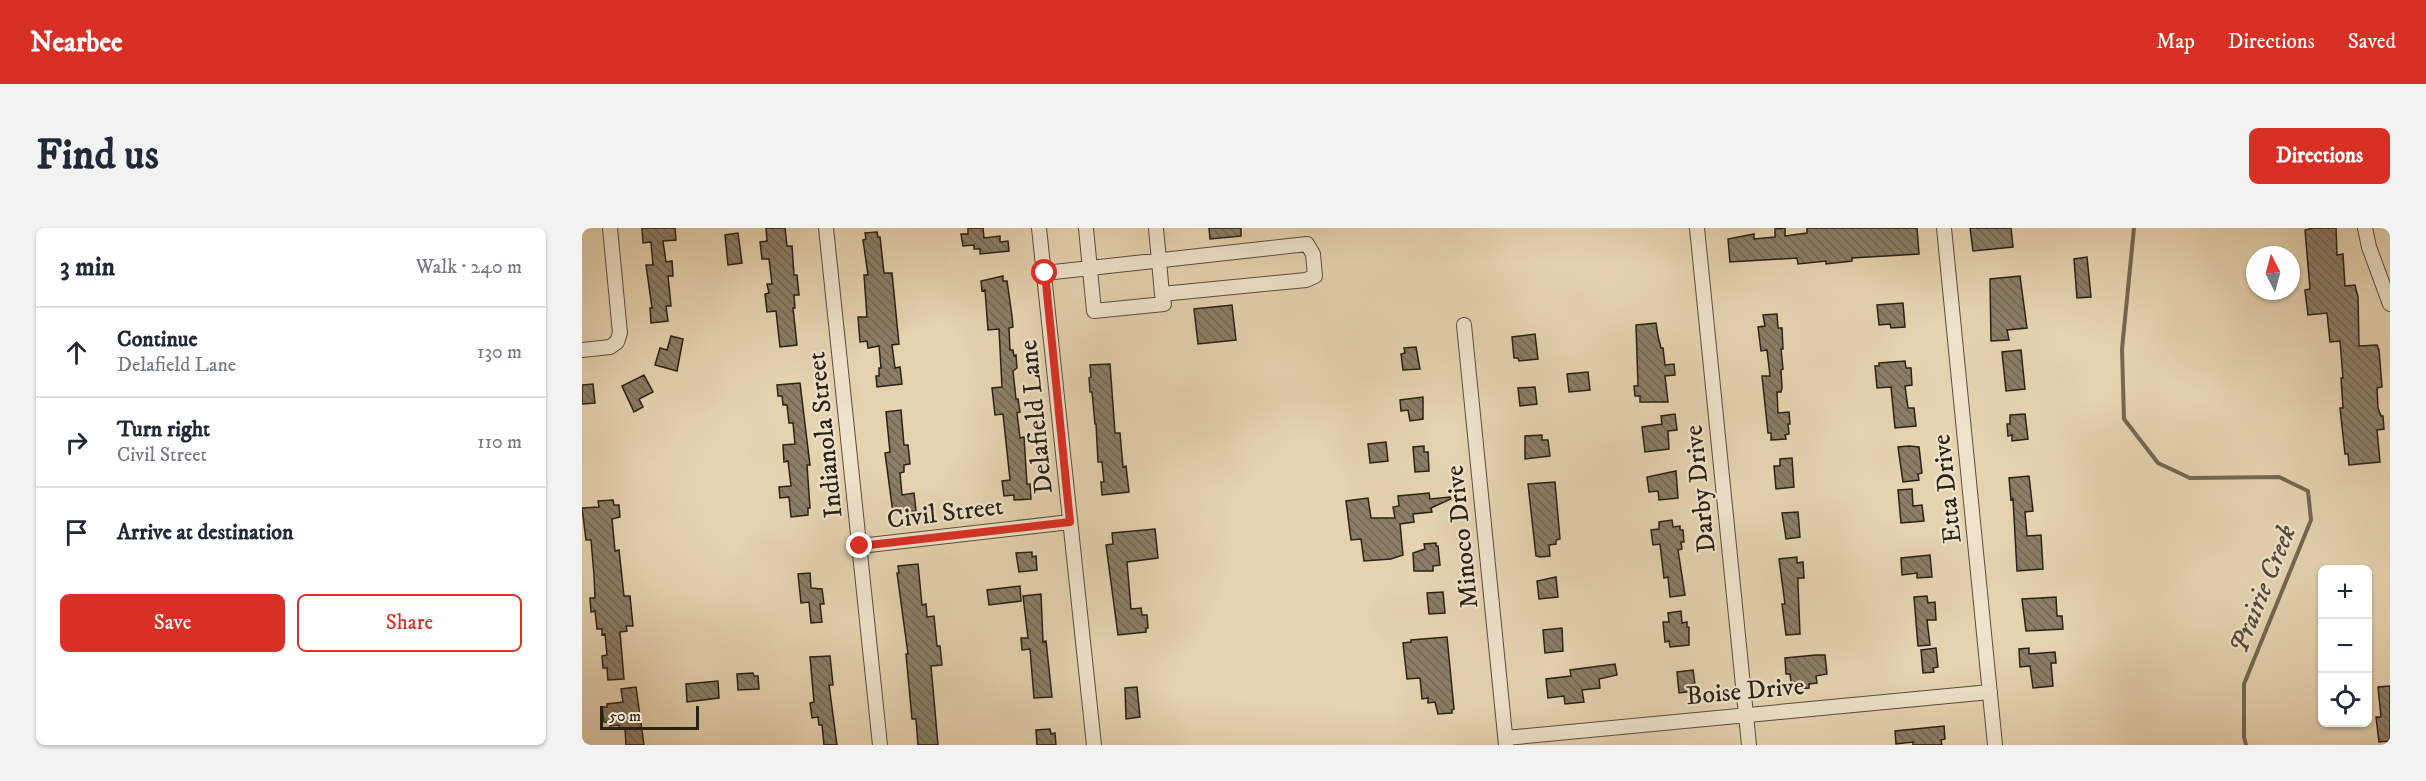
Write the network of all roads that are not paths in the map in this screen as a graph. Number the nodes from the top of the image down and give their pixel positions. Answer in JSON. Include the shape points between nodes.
{"nodes":[{"id":1,"x":610,"y":228,"type":"edge"},
{"id":2,"x":826,"y":228,"type":"edge"},
{"id":3,"x":1040,"y":228,"type":"edge"},
{"id":4,"x":1086,"y":228,"type":"edge"},
{"id":5,"x":1156,"y":228,"type":"edge"},
{"id":6,"x":1697,"y":228,"type":"edge"},
{"id":7,"x":1944,"y":228,"type":"edge"},
{"id":8,"x":2365,"y":228,"type":"edge"},
{"id":9,"x":1159,"y":259,"type":"junction"},
{"id":10,"x":1090,"y":269,"type":"junction"},
{"id":11,"x":1045,"y":273,"type":"junction"},
{"id":12,"x":1162,"y":294,"type":"junction"},
{"id":13,"x":2390,"y":304,"type":"edge"},
{"id":14,"x":1464,"y":325,"type":"dead end"},
{"id":15,"x":582,"y":350,"type":"edge"},
{"id":16,"x":1070,"y":522,"type":"junction"},
{"id":17,"x":860,"y":546,"type":"junction"},
{"id":18,"x":1990,"y":692,"type":"junction"},
{"id":19,"x":1746,"y":714,"type":"junction"},
{"id":20,"x":1506,"y":742,"type":"edge"},
{"id":21,"x":880,"y":745,"type":"edge"},
{"id":22,"x":1094,"y":745,"type":"edge"},
{"id":23,"x":1749,"y":745,"type":"edge"},
{"id":24,"x":1995,"y":745,"type":"edge"}],
"edges":[{"from":1,"to":15,"type":"street","via":[[620,333],[610,347]]},
{"from":2,"to":17,"type":"street","name":"Indianola Street"},
{"from":3,"to":11,"type":"street","name":"Delafield Lane"},
{"from":4,"to":10,"type":"street"},
{"from":5,"to":9,"type":"street"},
{"from":6,"to":19,"type":"street","name":"Darby Drive"},
{"from":7,"to":18,"type":"street","name":"Etta Drive"},
{"from":8,"to":13,"type":"street"},
{"from":9,"to":10,"type":"street"},
{"from":9,"to":12,"type":"street"},
{"from":9,"to":12,"type":"street","via":[[1307,244],[1313,254],[1315,276]]},
{"from":10,"to":11,"type":"street"},
{"from":10,"to":12,"type":"street","via":[[1094,311],[1164,304]]},
{"from":11,"to":16,"type":"street","name":"Delafield Lane"},
{"from":14,"to":20,"type":"street","name":"Minoco Drive"},
{"from":16,"to":17,"type":"street","name":"Civil Street"},
{"from":16,"to":22,"type":"street","name":"Delafield Lane"},
{"from":17,"to":21,"type":"street","name":"Indianola Street"},
{"from":18,"to":19,"type":"street","name":"Boise Drive"},
{"from":18,"to":24,"type":"street","name":"Etta Drive"},
{"from":19,"to":20,"type":"street","name":"Boise Drive"},
{"from":19,"to":23,"type":"street","name":"Darby Drive"}]}
